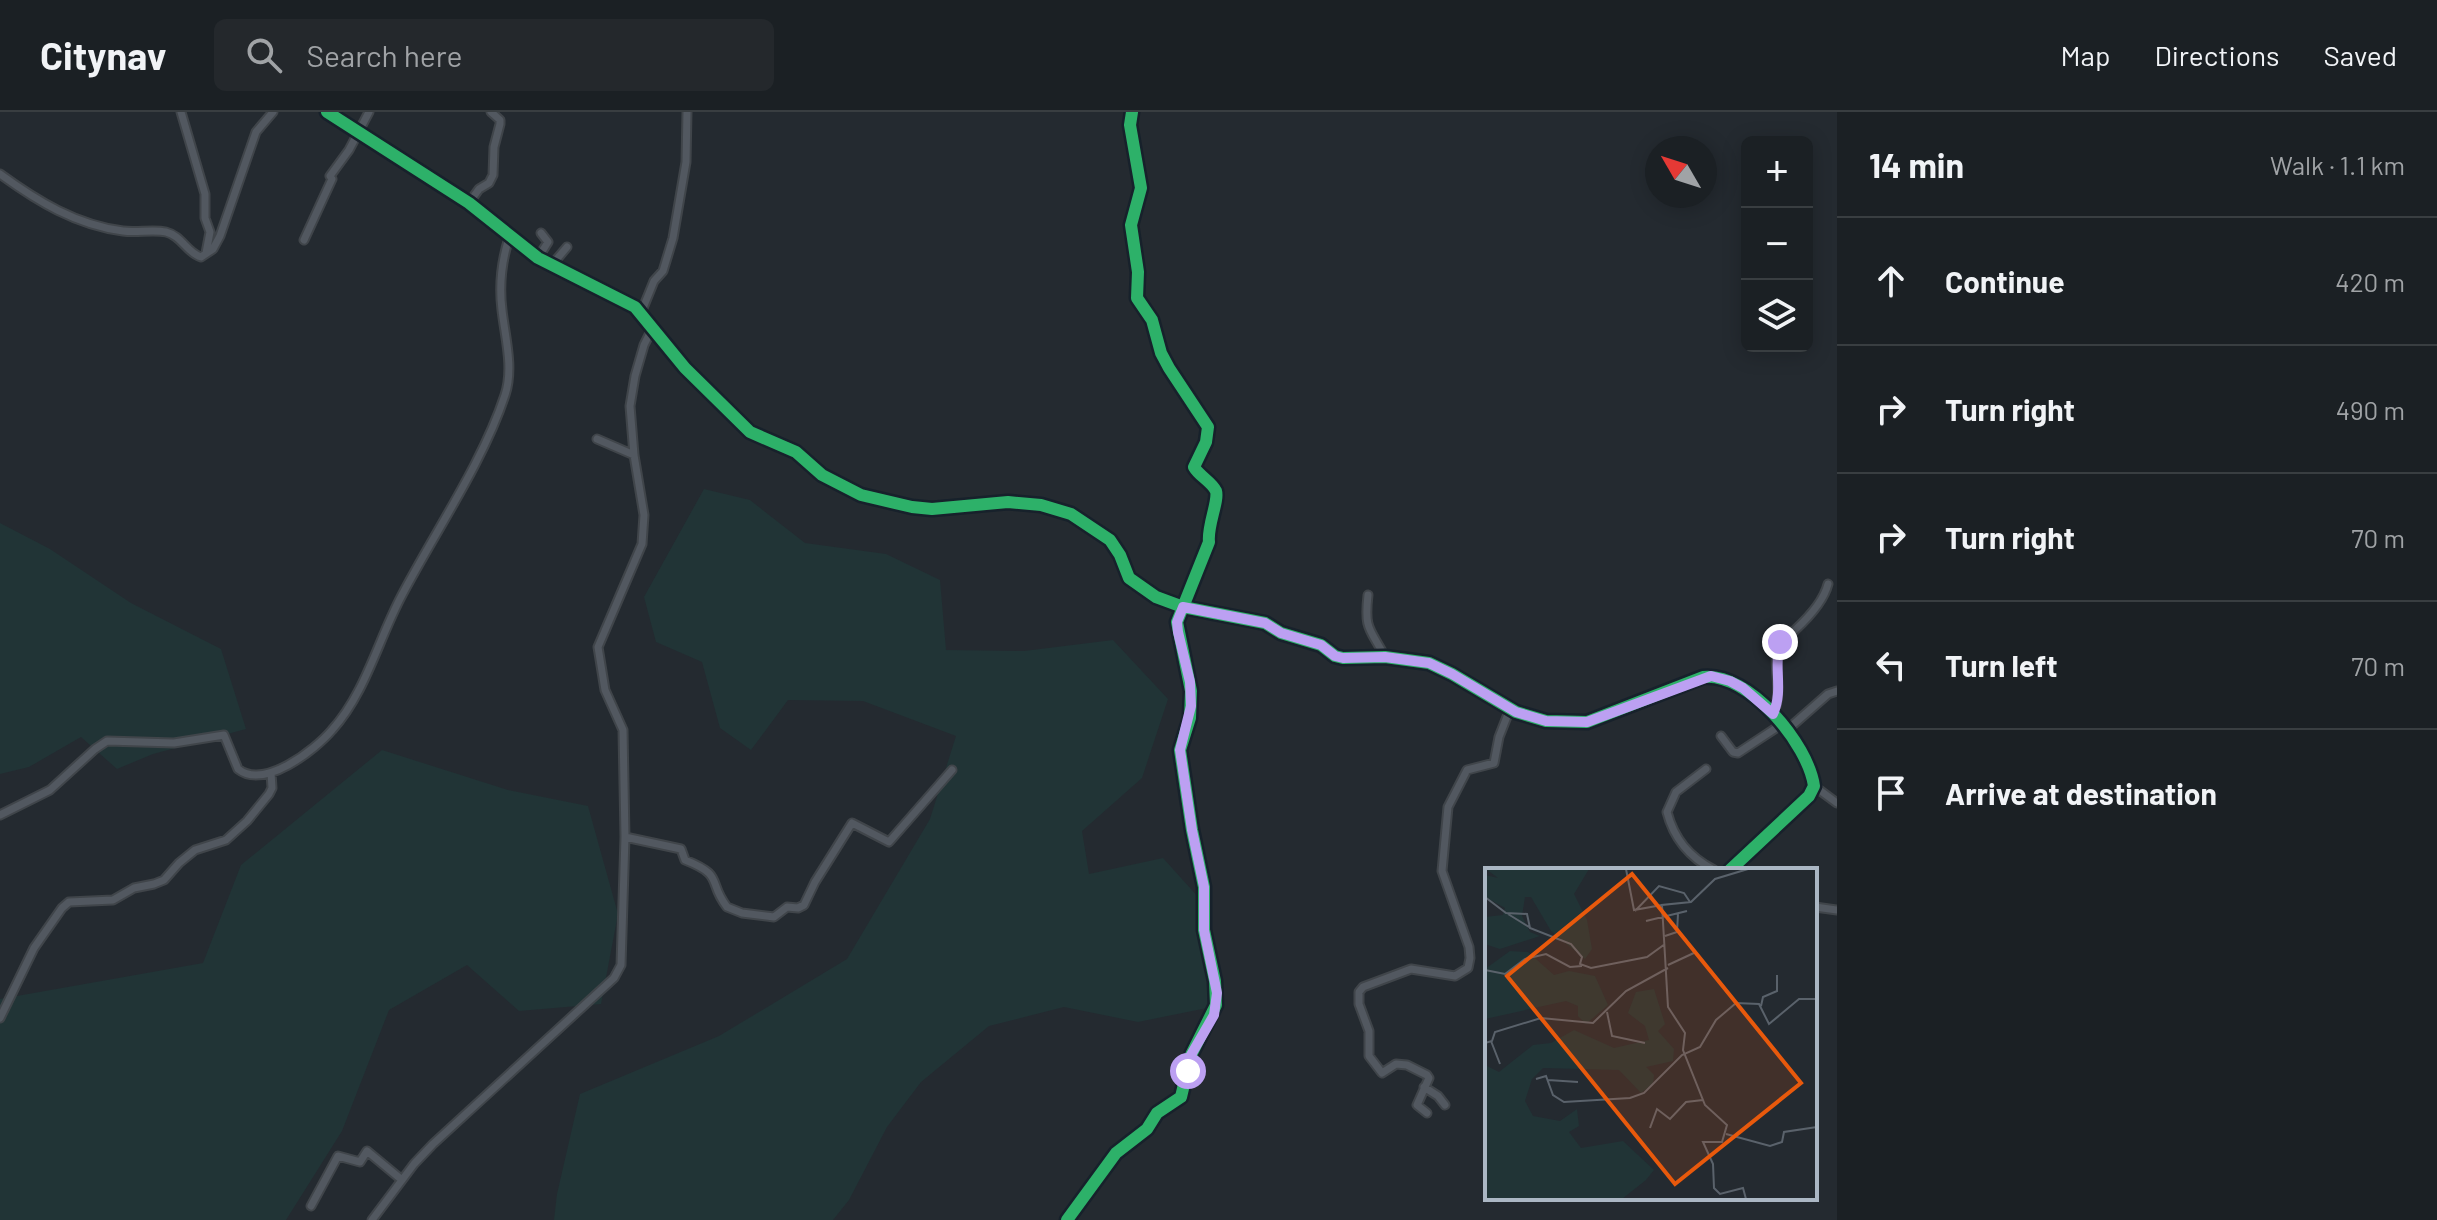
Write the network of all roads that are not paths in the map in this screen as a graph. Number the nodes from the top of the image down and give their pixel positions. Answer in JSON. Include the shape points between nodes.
{"nodes":[{"id":1,"x":181,"y":112,"type":"edge"},
{"id":2,"x":273,"y":112,"type":"edge"},
{"id":3,"x":327,"y":112,"type":"edge"},
{"id":4,"x":369,"y":112,"type":"edge"},
{"id":5,"x":491,"y":112,"type":"edge"},
{"id":6,"x":687,"y":112,"type":"edge"},
{"id":7,"x":1132,"y":112,"type":"edge"},
{"id":8,"x":358,"y":132,"type":"junction"},
{"id":9,"x":0,"y":174,"type":"edge"},
{"id":10,"x":469,"y":203,"type":"junction"},
{"id":11,"x":541,"y":233,"type":"dead end"},
{"id":12,"x":509,"y":238,"type":"junction"},
{"id":13,"x":304,"y":240,"type":"dead end"},
{"id":14,"x":567,"y":247,"type":"dead end"},
{"id":15,"x":205,"y":255,"type":"junction"},
{"id":16,"x":538,"y":258,"type":"junction"},
{"id":17,"x":551,"y":266,"type":"junction"},
{"id":18,"x":641,"y":313,"type":"junction"},
{"id":19,"x":653,"y":327,"type":"junction"},
{"id":20,"x":597,"y":439,"type":"dead end"},
{"id":21,"x":634,"y":455,"type":"junction"},
{"id":22,"x":1828,"y":584,"type":"dead end"},
{"id":23,"x":1368,"y":595,"type":"dead end"},
{"id":24,"x":1183,"y":607,"type":"junction"},
{"id":25,"x":1385,"y":657,"type":"junction"},
{"id":26,"x":1837,"y":691,"type":"edge"},
{"id":27,"x":1510,"y":709,"type":"junction"},
{"id":28,"x":1773,"y":714,"type":"junction"},
{"id":29,"x":1784,"y":727,"type":"junction"},
{"id":30,"x":1721,"y":736,"type":"dead end"},
{"id":31,"x":1706,"y":769,"type":"dead end"},
{"id":32,"x":952,"y":770,"type":"dead end"},
{"id":33,"x":271,"y":773,"type":"junction"},
{"id":34,"x":1814,"y":786,"type":"junction"},
{"id":35,"x":1837,"y":803,"type":"edge"},
{"id":36,"x":0,"y":815,"type":"edge"},
{"id":37,"x":625,"y":837,"type":"junction"},
{"id":38,"x":1710,"y":868,"type":"edge"},
{"id":39,"x":1732,"y":868,"type":"edge"},
{"id":40,"x":1817,"y":907,"type":"edge"},
{"id":41,"x":1837,"y":910,"type":"edge"},
{"id":42,"x":0,"y":1018,"type":"edge"},
{"id":43,"x":1424,"y":1087,"type":"junction"},
{"id":44,"x":1445,"y":1105,"type":"dead end"},
{"id":45,"x":1427,"y":1113,"type":"dead end"},
{"id":46,"x":402,"y":1180,"type":"junction"},
{"id":47,"x":311,"y":1206,"type":"dead end"},
{"id":48,"x":372,"y":1220,"type":"edge"},
{"id":49,"x":1067,"y":1220,"type":"edge"}],
"edges":[{"from":1,"to":15,"type":"street","via":[[205,194],[210,232]]},
{"from":2,"to":15,"type":"street","via":[[256,132],[226,224]]},
{"from":3,"to":8,"type":"street"},
{"from":4,"to":8,"type":"street"},
{"from":5,"to":10,"type":"street","via":[[500,122],[493,175]]},
{"from":6,"to":18,"type":"street","via":[[686,162],[673,238]]},
{"from":7,"to":24,"type":"street","via":[[1141,188],[1131,225],[1137,298],[1152,320],[1169,368],[1208,427],[1194,467],[1217,496],[1209,542]]},
{"from":8,"to":10,"type":"street"},
{"from":8,"to":13,"type":"street","via":[[330,176]]},
{"from":9,"to":15,"type":"street","via":[[74,219],[123,231],[167,232],[195,255]]},
{"from":10,"to":12,"type":"street"},
{"from":11,"to":16,"type":"street","via":[[548,242]]},
{"from":12,"to":16,"type":"street"},
{"from":12,"to":33,"type":"street","via":[[501,297],[506,393],[474,466],[403,593],[347,710],[322,740]]},
{"from":14,"to":17,"type":"street"},
{"from":16,"to":17,"type":"street"},
{"from":17,"to":18,"type":"street"},
{"from":18,"to":19,"type":"street"},
{"from":19,"to":21,"type":"street","via":[[630,406]]},
{"from":19,"to":24,"type":"street","via":[[685,368],[750,432],[796,452],[837,485],[912,507],[1008,502],[1071,514],[1110,540],[1129,578]]},
{"from":20,"to":21,"type":"street"},
{"from":21,"to":37,"type":"street","via":[[644,515],[642,544],[598,647],[605,690],[623,730]]},
{"from":22,"to":28,"type":"street","via":[[1825,595],[1780,642],[1779,694]]},
{"from":23,"to":25,"type":"street","via":[[1368,630]]},
{"from":24,"to":25,"type":"street","via":[[1265,623],[1343,658]]},
{"from":24,"to":49,"type":"street","via":[[1177,622],[1191,706],[1180,750],[1204,887],[1204,930],[1216,1005],[1191,1055],[1181,1097],[1116,1153]]},
{"from":25,"to":27,"type":"street","via":[[1429,663]]},
{"from":26,"to":29,"type":"street"},
{"from":27,"to":28,"type":"street","via":[[1546,721],[1587,722],[1711,676],[1743,688]]},
{"from":27,"to":43,"type":"street","via":[[1493,764],[1467,770],[1448,807],[1443,878],[1469,947],[1468,968],[1455,976],[1409,970],[1359,992],[1370,1059],[1382,1073],[1396,1064],[1425,1074],[1429,1078]]},
{"from":28,"to":29,"type":"street"},
{"from":29,"to":30,"type":"street","via":[[1738,753]]},
{"from":29,"to":34,"type":"street"},
{"from":31,"to":38,"type":"street","via":[[1676,792],[1667,812],[1685,848]]},
{"from":32,"to":37,"type":"street","via":[[889,842],[852,823],[804,905],[787,907],[774,917],[727,907],[714,878],[685,860],[681,849]]},
{"from":33,"to":36,"type":"street","via":[[241,771],[224,735],[174,743],[107,741],[50,790]]},
{"from":33,"to":42,"type":"street","via":[[269,794],[226,840],[195,850],[164,880],[113,900],[69,902],[62,908],[34,948]]},
{"from":34,"to":35,"type":"street"},
{"from":34,"to":39,"type":"street"},
{"from":37,"to":46,"type":"street","via":[[619,971],[433,1144]]},
{"from":40,"to":41,"type":"street"},
{"from":43,"to":44,"type":"street"},
{"from":43,"to":45,"type":"street","via":[[1417,1105]]},
{"from":46,"to":47,"type":"street","via":[[367,1151],[360,1162],[338,1156]]},
{"from":46,"to":48,"type":"street"}]}
